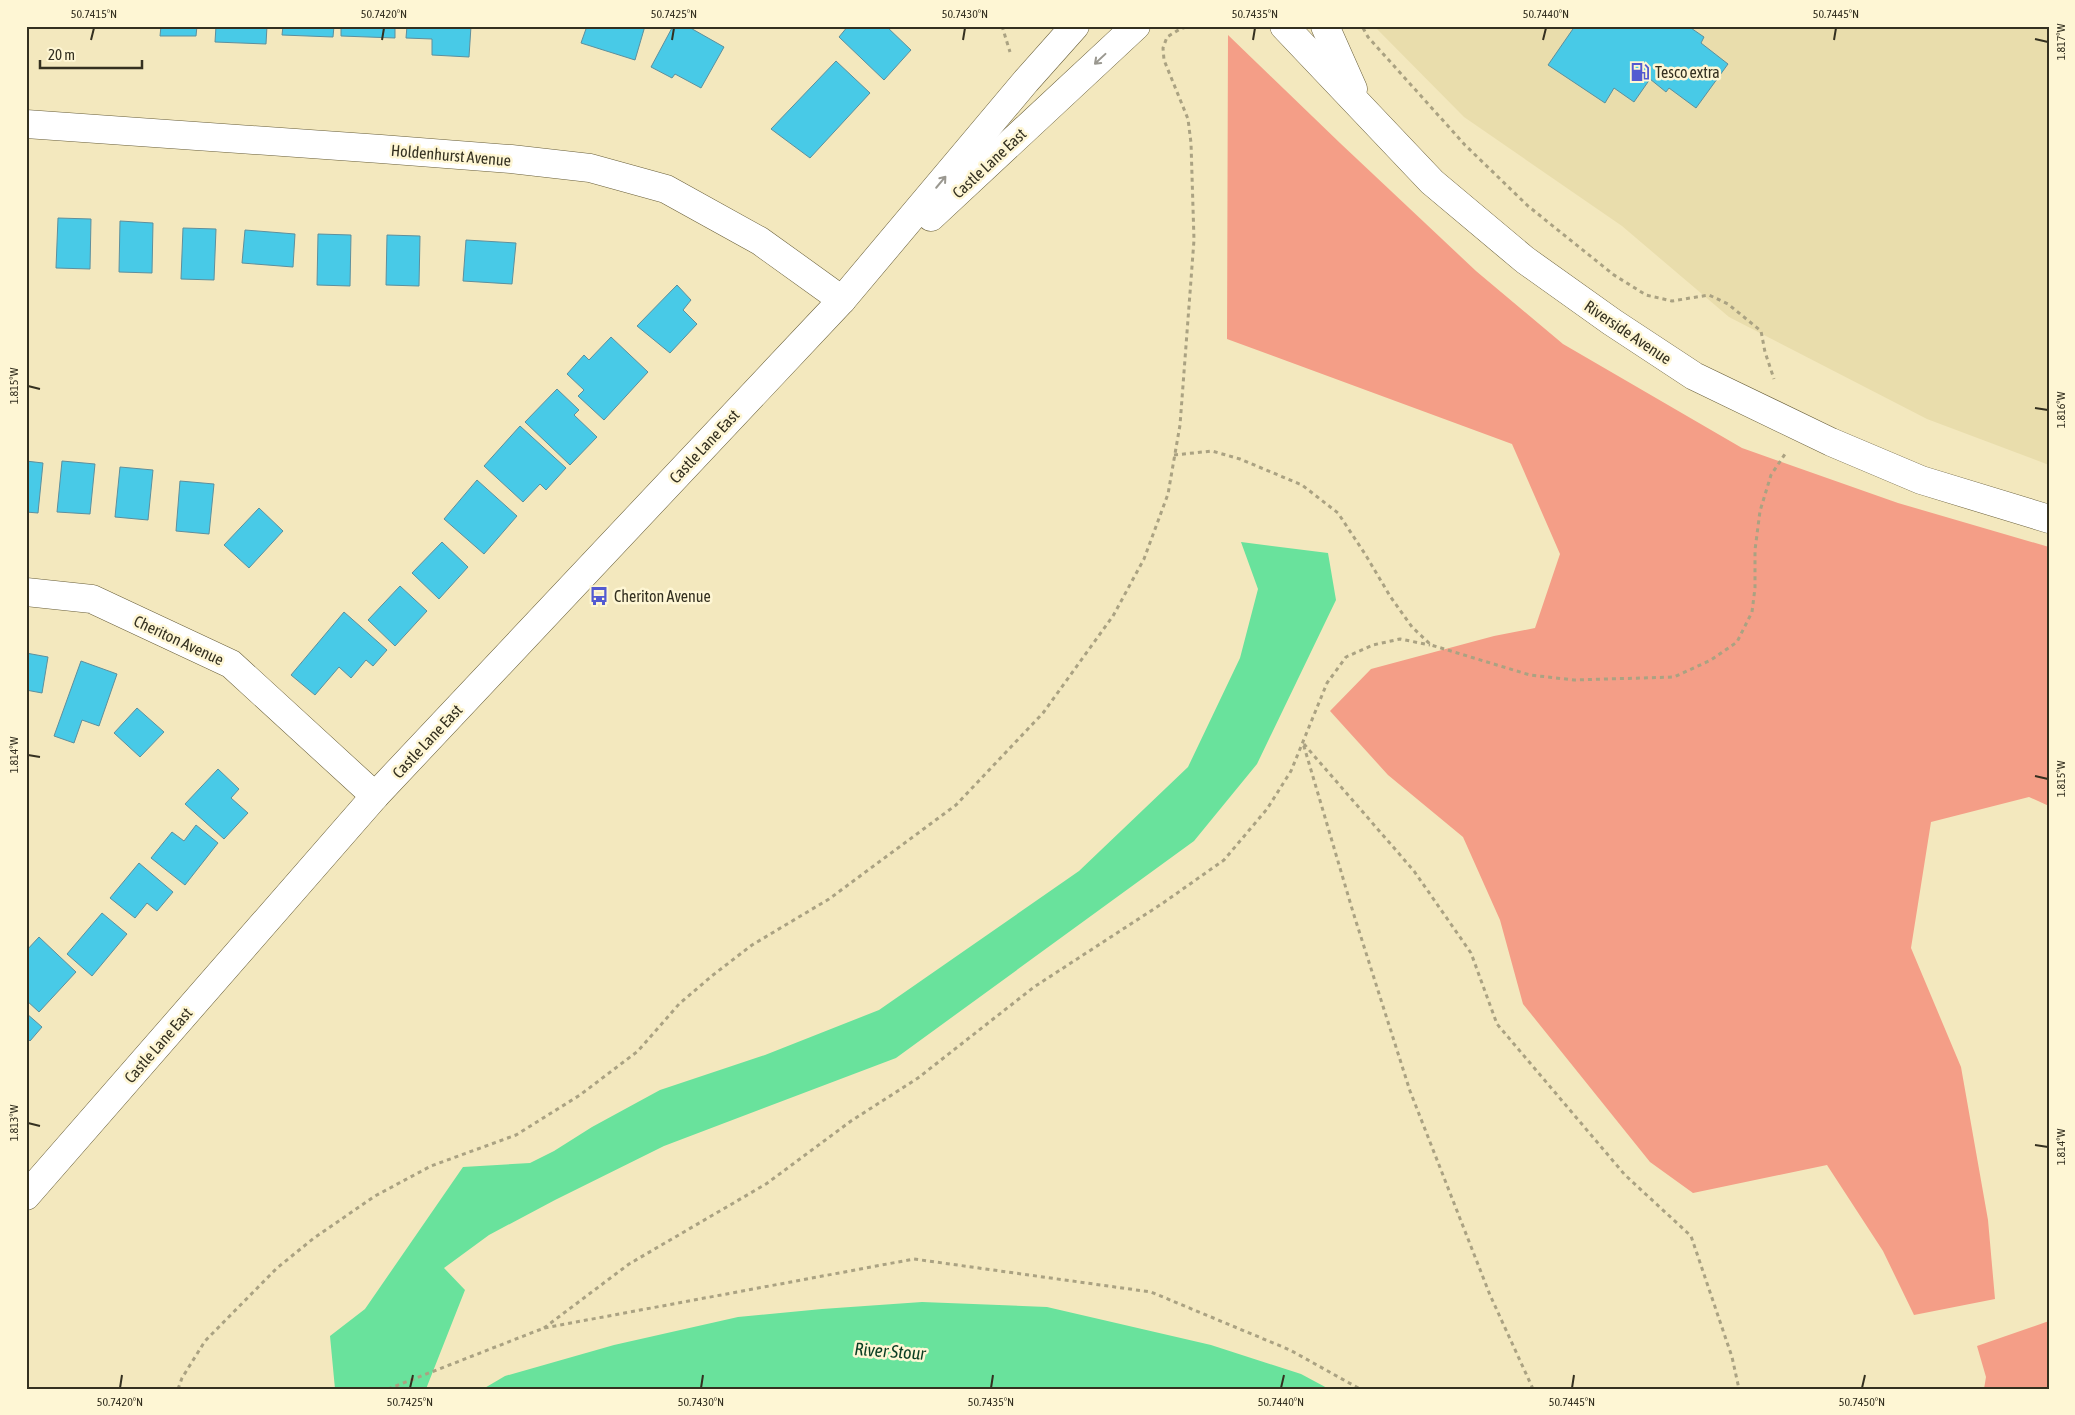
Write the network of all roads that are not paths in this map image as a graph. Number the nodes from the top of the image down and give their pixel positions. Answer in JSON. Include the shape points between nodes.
{"nodes":[{"id":1,"x":1075,"y":26,"type":"edge"},
{"id":2,"x":1136,"y":26,"type":"edge"},
{"id":3,"x":1284,"y":26,"type":"edge"},
{"id":4,"x":1325,"y":26,"type":"edge"},
{"id":5,"x":1361,"y":106,"type":"junction"},
{"id":6,"x":26,"y":124,"type":"edge"},
{"id":7,"x":842,"y":300,"type":"junction"},
{"id":8,"x":2049,"y":519,"type":"edge"},
{"id":9,"x":26,"y":592,"type":"edge"},
{"id":10,"x":375,"y":796,"type":"junction"},
{"id":11,"x":26,"y":1196,"type":"edge"}],
"edges":[{"from":7,"to":1,"type":"street","name":"Castle Lane East","one_way":true},
{"from":2,"to":7,"type":"street","name":"Castle Lane East","one_way":true},
{"from":3,"to":5,"type":"street","name":"Riverside Avenue"},
{"from":4,"to":5,"type":"street"},
{"from":5,"to":8,"type":"street","name":"Riverside Avenue","via":[[1432,182],[1525,260],[1694,376],[1831,442],[1921,480]]},
{"from":6,"to":7,"type":"street","name":"Holdenhurst Avenue","via":[[590,168],[666,189],[760,241]]},
{"from":7,"to":10,"type":"street","name":"Castle Lane East"},
{"from":9,"to":10,"type":"street","name":"Cheriton Avenue","via":[[92,599],[231,664]]},
{"from":10,"to":11,"type":"street","name":"Castle Lane East"}]}
